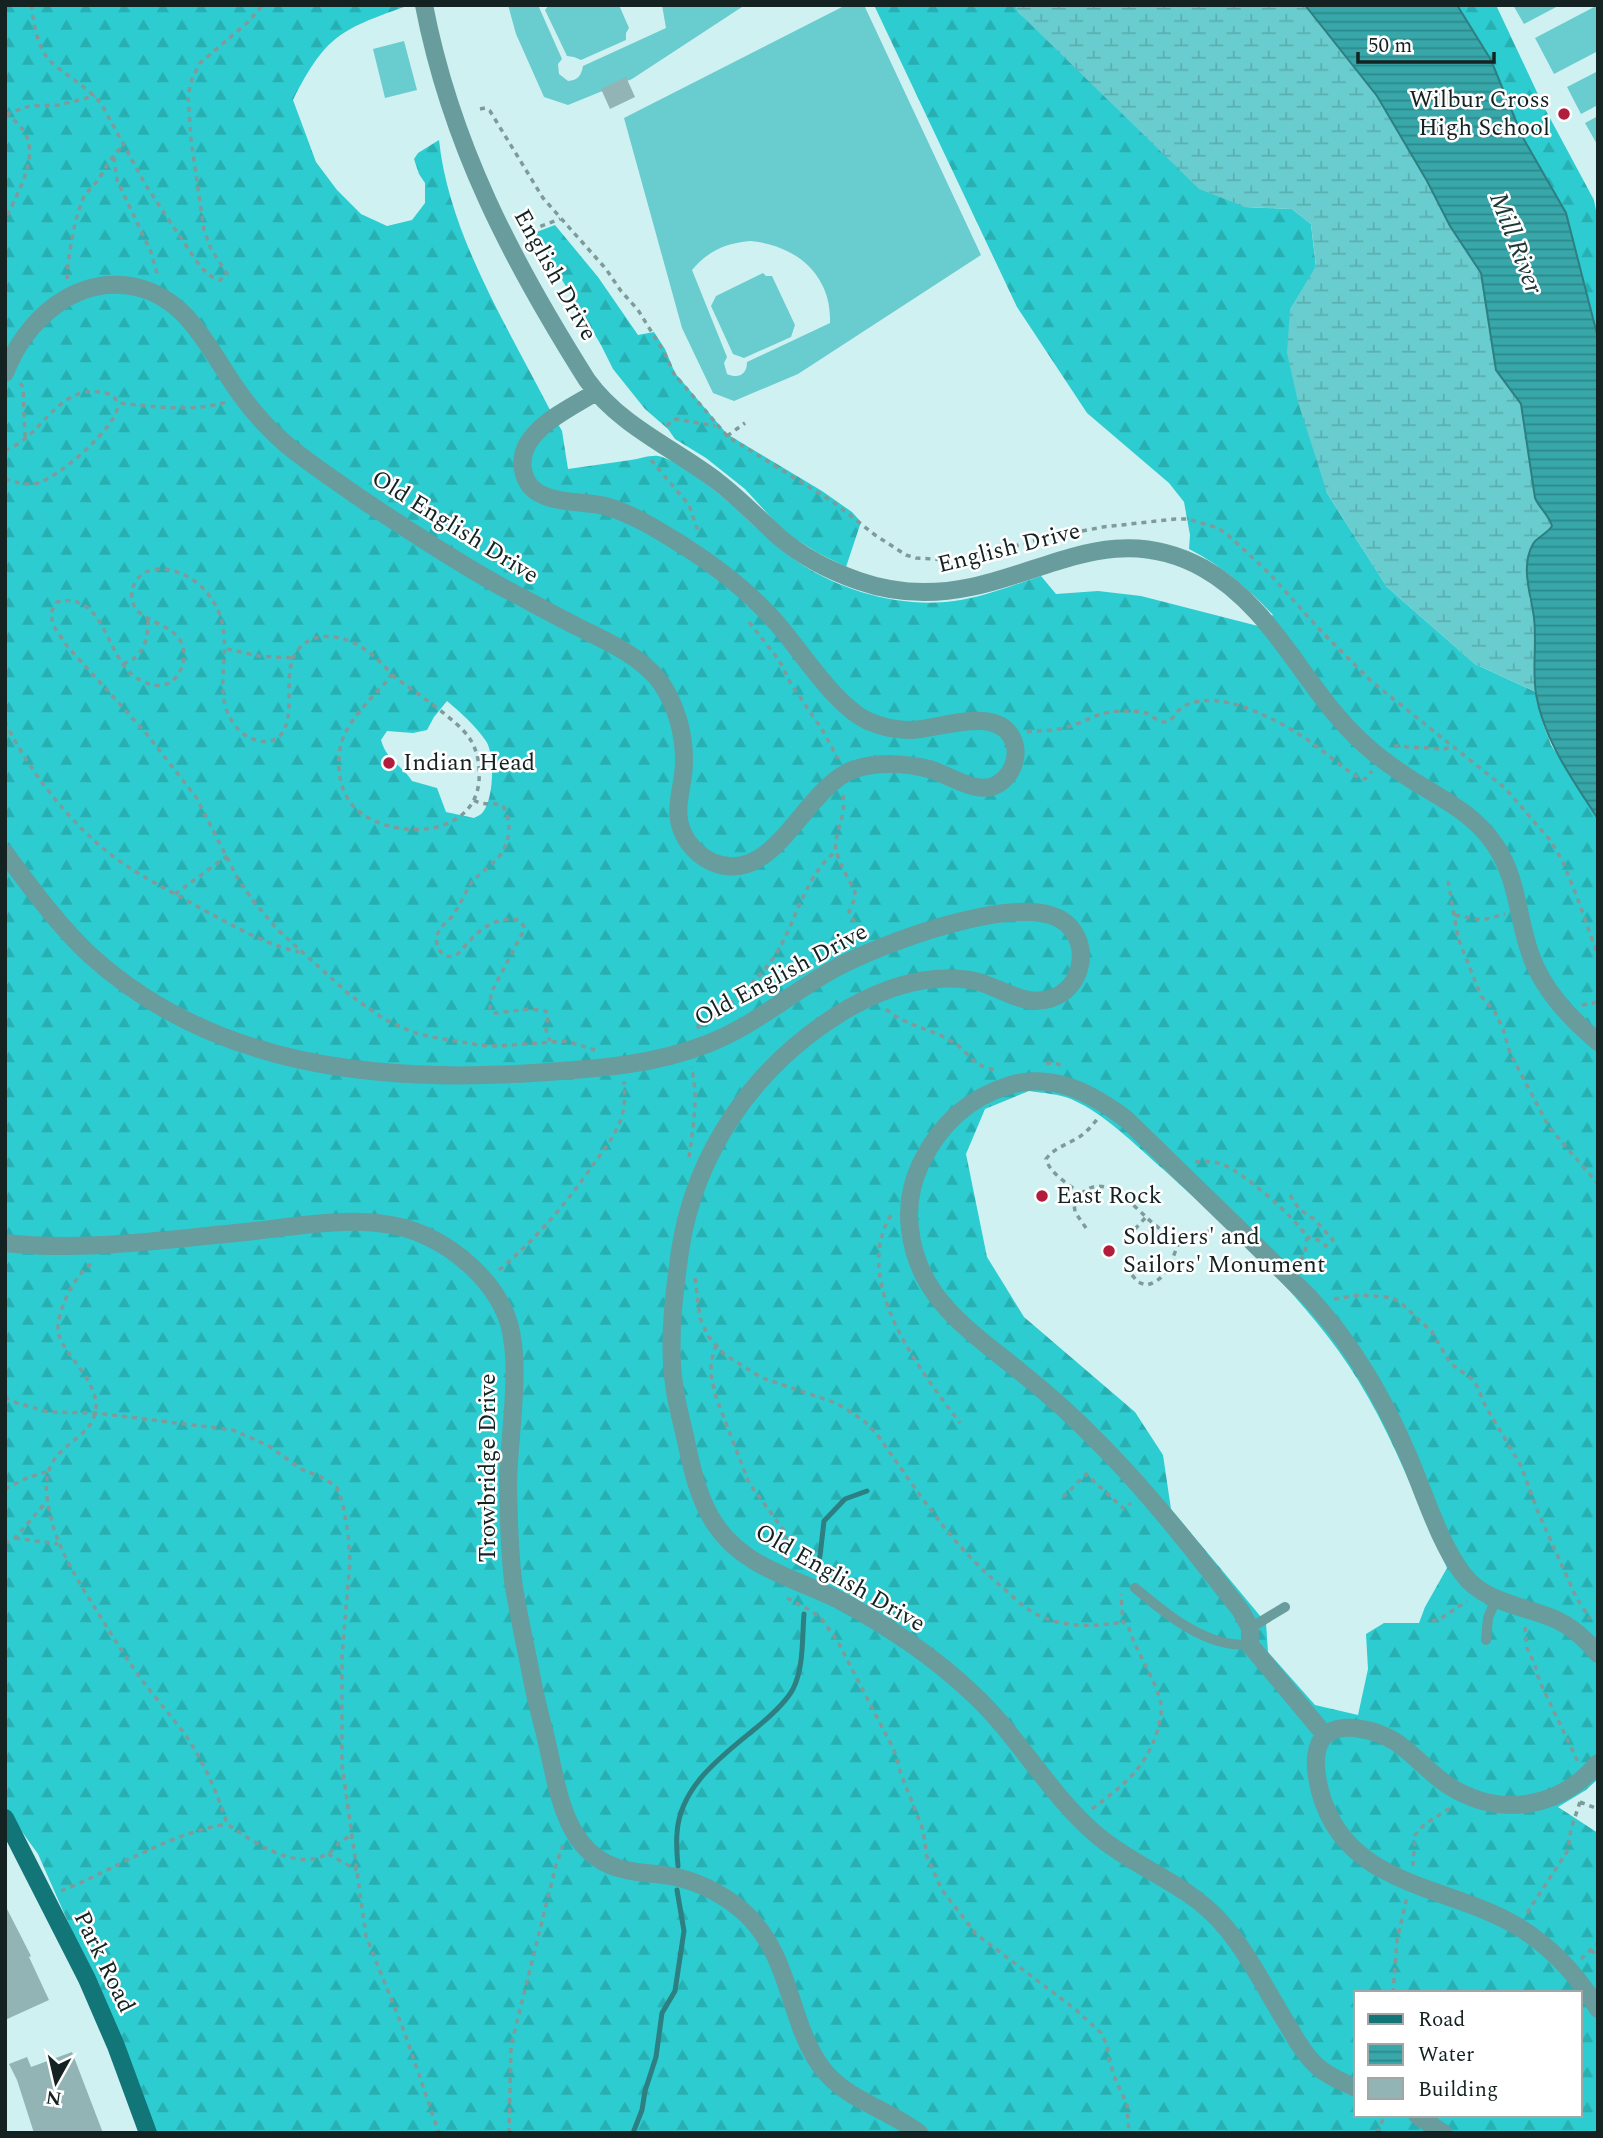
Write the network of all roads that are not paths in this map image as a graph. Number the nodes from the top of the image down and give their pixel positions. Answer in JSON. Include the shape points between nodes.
{"nodes":[{"id":1,"x":424,"y":5,"type":"edge"},
{"id":2,"x":11,"y":377,"type":"edge"},
{"id":3,"x":596,"y":393,"type":"junction"},
{"id":4,"x":5,"y":853,"type":"edge"},
{"id":5,"x":1598,"y":1042,"type":"edge"},
{"id":6,"x":5,"y":1243,"type":"edge"},
{"id":7,"x":1135,"y":1588,"type":"dead end"},
{"id":8,"x":1496,"y":1598,"type":"junction"},
{"id":9,"x":1285,"y":1607,"type":"dead end"},
{"id":10,"x":1250,"y":1637,"type":"junction"},
{"id":11,"x":1486,"y":1640,"type":"dead end"},
{"id":12,"x":1598,"y":1654,"type":"edge"},
{"id":13,"x":1325,"y":1735,"type":"junction"},
{"id":14,"x":1592,"y":1770,"type":"edge"},
{"id":15,"x":5,"y":1818,"type":"edge"},
{"id":16,"x":1598,"y":2009,"type":"edge"},
{"id":17,"x":1354,"y":2087,"type":"edge"},
{"id":18,"x":1421,"y":2117,"type":"edge"},
{"id":19,"x":148,"y":2133,"type":"edge"},
{"id":20,"x":919,"y":2133,"type":"edge"},
{"id":21,"x":1443,"y":2133,"type":"edge"}],
"edges":[{"from":1,"to":3,"type":"street","name":"English Drive","via":[[445,89],[482,192],[516,262]]},
{"from":2,"to":3,"type":"street","name":"Old English Drive","via":[[25,335],[43,314],[69,296],[106,285],[140,288],[160,296],[195,324],[241,396],[285,444],[433,547],[646,667],[669,697],[680,728],[685,765],[678,798],[680,827],[687,840],[714,864],[750,864],[762,858],[827,787],[859,768],[903,765],[937,772],[967,786],[989,787],[1005,779],[1016,752],[1005,729],[995,723],[967,720],[900,730],[860,718],[755,600],[705,560],[659,530],[606,506],[537,493],[523,471],[527,442],[545,424]]},
{"from":3,"to":5,"type":"street","name":"English Drive","via":[[634,427],[717,481],[799,552],[860,582],[899,591],[947,591],[1082,553],[1129,548],[1171,555],[1203,568],[1256,610],[1325,704],[1363,743],[1480,826],[1513,880],[1539,975],[1556,1000]]},
{"from":4,"to":17,"type":"street","name":"Old English Drive","via":[[90,955],[157,1005],[237,1043],[316,1063],[403,1075],[499,1075],[658,1059],[723,1037],[851,961],[915,936],[1013,912],[1047,914],[1070,927],[1080,948],[1081,964],[1077,977],[1058,997],[1026,1000],[962,979],[920,981],[852,1006],[796,1044],[751,1090],[715,1144],[691,1200],[681,1246],[673,1378],[692,1470],[704,1505],[733,1545],[782,1576],[846,1604],[946,1670],[1001,1721],[1080,1820],[1103,1841],[1178,1886],[1216,1917],[1252,1964],[1306,2053],[1329,2075]]},
{"from":6,"to":20,"type":"street","name":"Trowbridge Drive","via":[[120,1243],[369,1222],[423,1234],[459,1256],[485,1282],[506,1315],[511,1334],[514,1377],[508,1480],[514,1584],[555,1780],[573,1832],[594,1857],[608,1865],[695,1882],[745,1913],[770,1945],[825,2073]]},
{"from":7,"to":10,"type":"lane","via":[[1170,1615],[1219,1642]]},
{"from":8,"to":10,"type":"street","via":[[1470,1583],[1456,1563],[1373,1387],[1319,1308],[1106,1104],[1080,1090],[1041,1081],[1000,1088],[954,1116],[926,1153],[909,1203],[918,1267],[937,1298],[977,1337],[1057,1402],[1105,1449],[1241,1611]]},
{"from":8,"to":11,"type":"lane"},
{"from":8,"to":12,"type":"street","via":[[1565,1624]]},
{"from":9,"to":10,"type":"lane"},
{"from":10,"to":13,"type":"street"},
{"from":13,"to":14,"type":"street","via":[[1350,1728],[1383,1736],[1450,1786],[1499,1804],[1524,1806],[1550,1798]]},
{"from":13,"to":16,"type":"street","via":[[1319,1744],[1316,1770],[1327,1813],[1363,1857],[1411,1884],[1518,1926],[1568,1969]]},
{"from":15,"to":19,"type":"main road","name":"Park Road","via":[[88,1979]]},
{"from":18,"to":21,"type":"street"}]}
